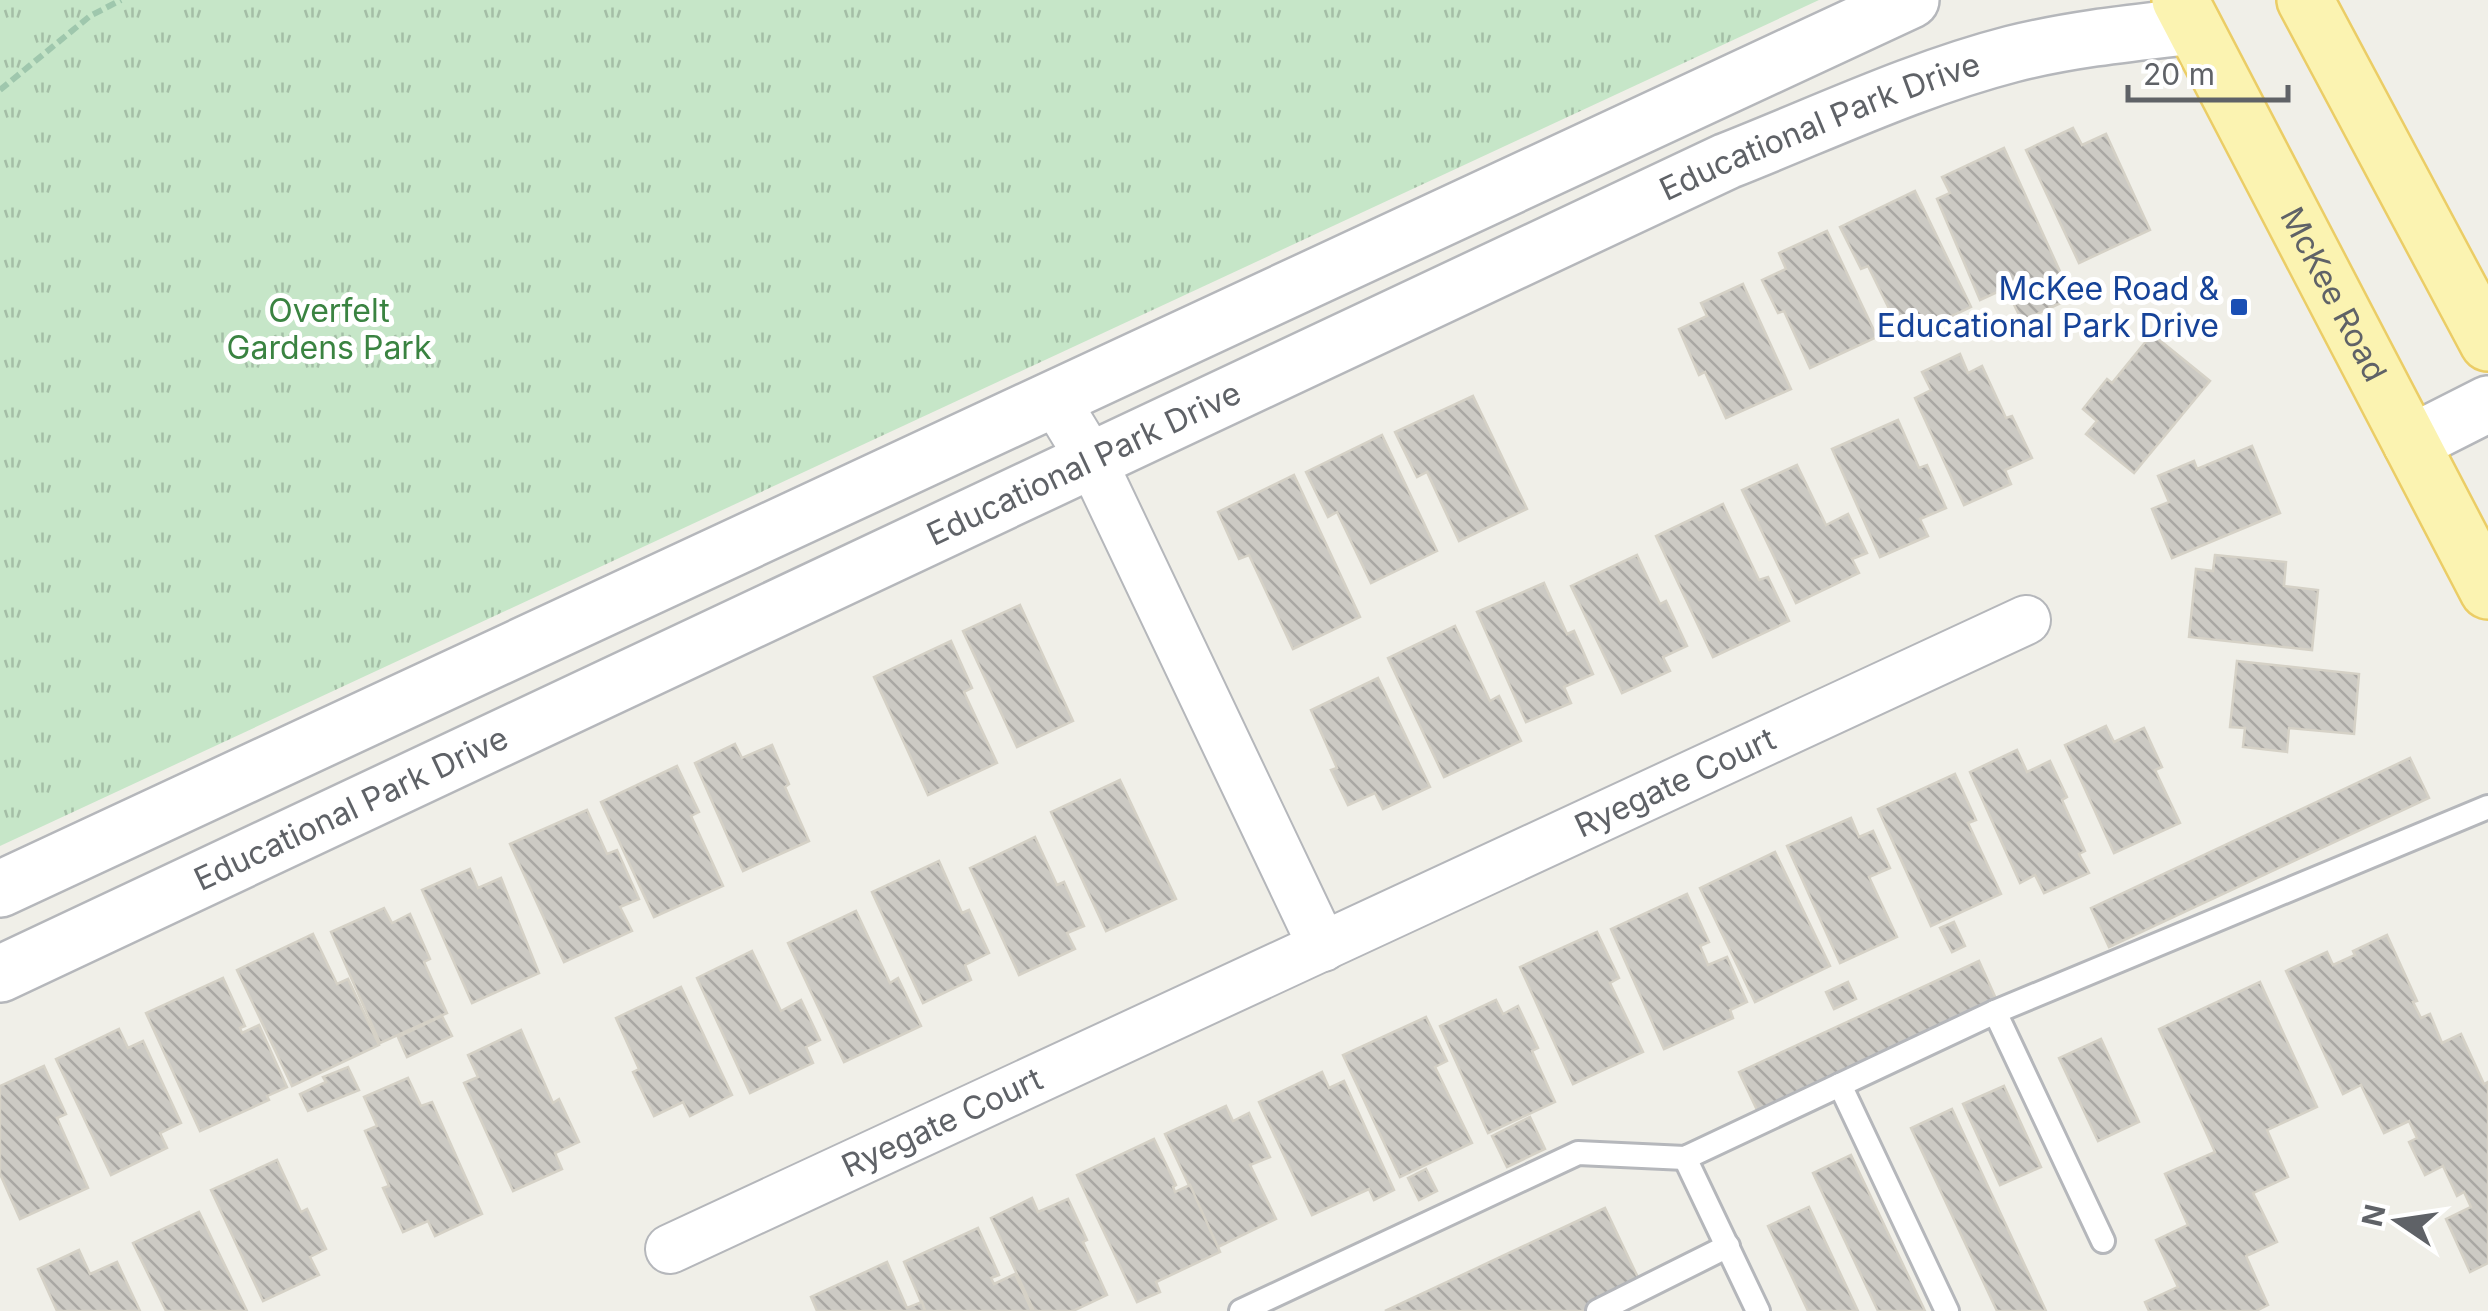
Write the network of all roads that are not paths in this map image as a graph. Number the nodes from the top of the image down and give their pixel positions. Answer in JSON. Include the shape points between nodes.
{"nodes":[{"id":1,"x":1911,"y":0,"type":"edge"},
{"id":2,"x":2304,"y":0,"type":"edge"},
{"id":3,"x":2186,"y":13,"type":"edge"},
{"id":4,"x":2488,"y":343,"type":"edge"},
{"id":5,"x":1055,"y":400,"type":"junction"},
{"id":6,"x":2488,"y":404,"type":"edge"},
{"id":7,"x":2411,"y":443,"type":"junction"},
{"id":8,"x":1092,"y":461,"type":"junction"},
{"id":9,"x":2488,"y":590,"type":"edge"},
{"id":10,"x":2026,"y":620,"type":"dead end"},
{"id":11,"x":2488,"y":807,"type":"edge"},
{"id":12,"x":0,"y":889,"type":"edge"},
{"id":13,"x":1324,"y":947,"type":"junction"},
{"id":14,"x":0,"y":974,"type":"edge"},
{"id":15,"x":1996,"y":1012,"type":"junction"},
{"id":16,"x":1840,"y":1086,"type":"junction"},
{"id":17,"x":1685,"y":1158,"type":"junction"},
{"id":18,"x":2103,"y":1241,"type":"dead end"},
{"id":19,"x":1728,"y":1246,"type":"junction"},
{"id":20,"x":670,"y":1249,"type":"dead end"},
{"id":21,"x":1241,"y":1311,"type":"edge"},
{"id":22,"x":1598,"y":1311,"type":"edge"},
{"id":23,"x":1758,"y":1311,"type":"edge"},
{"id":24,"x":1946,"y":1311,"type":"edge"}],
"edges":[{"from":1,"to":5,"type":"street"},
{"from":2,"to":4,"type":"main road"},
{"from":3,"to":7,"type":"main road","name":"McKee Road"},
{"from":3,"to":8,"type":"street","name":"Educational Park Drive","via":[[2010,55],[1727,161]]},
{"from":5,"to":8,"type":"street"},
{"from":5,"to":12,"type":"street"},
{"from":6,"to":7,"type":"street"},
{"from":7,"to":9,"type":"main road","name":"McKee Road"},
{"from":8,"to":13,"type":"street"},
{"from":8,"to":14,"type":"street","name":"Educational Park Drive"},
{"from":10,"to":13,"type":"street","name":"Ryegate Court"},
{"from":11,"to":15,"type":"lane"},
{"from":13,"to":20,"type":"street","name":"Ryegate Court"},
{"from":15,"to":16,"type":"lane"},
{"from":15,"to":18,"type":"lane"},
{"from":16,"to":17,"type":"lane"},
{"from":16,"to":24,"type":"lane"},
{"from":17,"to":19,"type":"lane"},
{"from":17,"to":21,"type":"lane","via":[[1578,1154]]},
{"from":19,"to":22,"type":"lane"},
{"from":19,"to":23,"type":"lane"}]}
